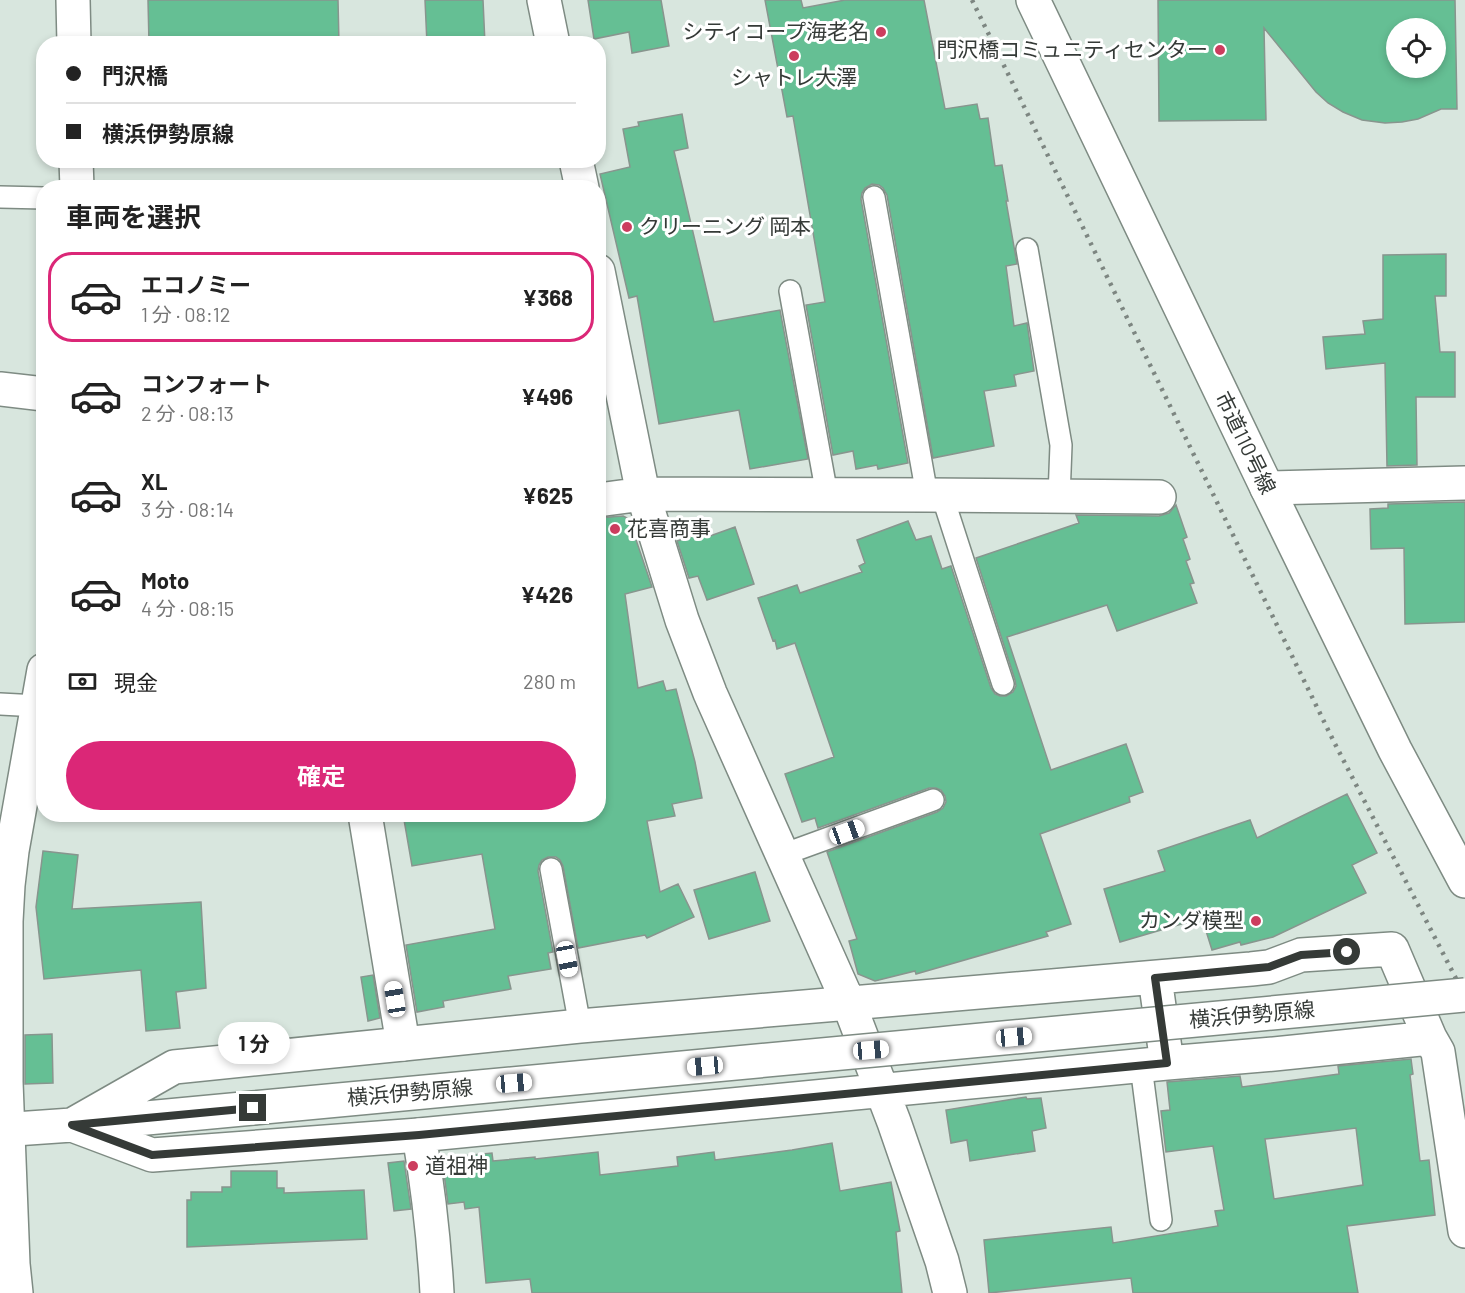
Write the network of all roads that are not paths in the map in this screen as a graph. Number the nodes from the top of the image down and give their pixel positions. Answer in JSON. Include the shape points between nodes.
{"nodes":[{"id":1,"x":73,"y":0,"type":"edge"},
{"id":2,"x":544,"y":0,"type":"edge"},
{"id":3,"x":1033,"y":0,"type":"edge"},
{"id":4,"x":74,"y":36,"type":"edge"},
{"id":5,"x":551,"y":36,"type":"edge"},
{"id":6,"x":874,"y":196,"type":"dead end"},
{"id":7,"x":0,"y":197,"type":"edge"},
{"id":8,"x":36,"y":198,"type":"edge"},
{"id":9,"x":1027,"y":249,"type":"dead end"},
{"id":10,"x":790,"y":291,"type":"dead end"},
{"id":11,"x":606,"y":311,"type":"edge"},
{"id":12,"x":0,"y":389,"type":"edge"},
{"id":13,"x":36,"y":393,"type":"edge"},
{"id":14,"x":1465,"y":483,"type":"edge"},
{"id":15,"x":1267,"y":488,"type":"junction"},
{"id":16,"x":643,"y":494,"type":"junction"},
{"id":17,"x":827,"y":495,"type":"junction"},
{"id":18,"x":934,"y":495,"type":"junction"},
{"id":19,"x":1059,"y":497,"type":"junction"},
{"id":20,"x":1159,"y":497,"type":"dead end"},
{"id":21,"x":606,"y":499,"type":"edge"},
{"id":22,"x":1003,"y":684,"type":"dead end"},
{"id":23,"x":0,"y":704,"type":"edge"},
{"id":24,"x":36,"y":706,"type":"edge"},
{"id":25,"x":36,"y":715,"type":"edge"},
{"id":26,"x":933,"y":800,"type":"dead end"},
{"id":27,"x":365,"y":822,"type":"edge"},
{"id":28,"x":6,"y":851,"type":"edge"},
{"id":29,"x":782,"y":855,"type":"junction"},
{"id":30,"x":551,"y":869,"type":"dead end"},
{"id":31,"x":1465,"y":881,"type":"edge"},
{"id":32,"x":1155,"y":978,"type":"junction"},
{"id":33,"x":1465,"y":996,"type":"edge"},
{"id":34,"x":849,"y":1004,"type":"junction"},
{"id":35,"x":580,"y":1026,"type":"junction"},
{"id":36,"x":1430,"y":1038,"type":"junction"},
{"id":37,"x":403,"y":1044,"type":"junction"},
{"id":38,"x":1154,"y":1064,"type":"junction"},
{"id":39,"x":883,"y":1090,"type":"junction"},
{"id":40,"x":72,"y":1125,"type":"junction"},
{"id":41,"x":4,"y":1129,"type":"edge"},
{"id":42,"x":419,"y":1135,"type":"junction"},
{"id":43,"x":1161,"y":1220,"type":"dead end"},
{"id":44,"x":1465,"y":1231,"type":"edge"},
{"id":45,"x":16,"y":1293,"type":"edge"},
{"id":46,"x":437,"y":1293,"type":"edge"},
{"id":47,"x":950,"y":1293,"type":"edge"}],
"edges":[{"from":1,"to":4,"type":"street"},
{"from":2,"to":5,"type":"street"},
{"from":3,"to":15,"type":"street","name":"市道110号線"},
{"from":6,"to":18,"type":"lane"},
{"from":7,"to":8,"type":"lane"},
{"from":9,"to":19,"type":"lane","via":[[1061,445]]},
{"from":10,"to":17,"type":"lane"},
{"from":11,"to":16,"type":"street"},
{"from":12,"to":13,"type":"street"},
{"from":14,"to":15,"type":"street"},
{"from":15,"to":31,"type":"street","name":"市道110号線","via":[[1395,750]]},
{"from":16,"to":17,"type":"street"},
{"from":16,"to":21,"type":"street"},
{"from":16,"to":29,"type":"street","via":[[682,620],[710,693]]},
{"from":17,"to":18,"type":"street"},
{"from":18,"to":19,"type":"street"},
{"from":18,"to":22,"type":"lane"},
{"from":19,"to":20,"type":"street"},
{"from":23,"to":24,"type":"lane"},
{"from":25,"to":28,"type":"street"},
{"from":26,"to":29,"type":"lane"},
{"from":27,"to":37,"type":"street"},
{"from":28,"to":41,"type":"street"},
{"from":29,"to":34,"type":"street"},
{"from":30,"to":35,"type":"lane"},
{"from":32,"to":34,"type":"street"},
{"from":32,"to":36,"type":"street","via":[[1269,967],[1301,955],[1392,949]]},
{"from":32,"to":38,"type":"street"},
{"from":33,"to":40,"type":"street","name":"横浜伊勢原線","bridge":true},
{"from":34,"to":35,"type":"street"},
{"from":34,"to":39,"type":"street"},
{"from":35,"to":37,"type":"street"},
{"from":36,"to":38,"type":"street"},
{"from":36,"to":44,"type":"street","via":[[1438,1052]]},
{"from":37,"to":40,"type":"street","via":[[174,1067]]},
{"from":38,"to":39,"type":"street"},
{"from":38,"to":43,"type":"lane"},
{"from":39,"to":42,"type":"street"},
{"from":39,"to":47,"type":"street"},
{"from":40,"to":41,"type":"street","name":"横浜伊勢原線"},
{"from":40,"to":42,"type":"street","via":[[152,1155]]},
{"from":41,"to":45,"type":"street"},
{"from":42,"to":46,"type":"street"}]}
